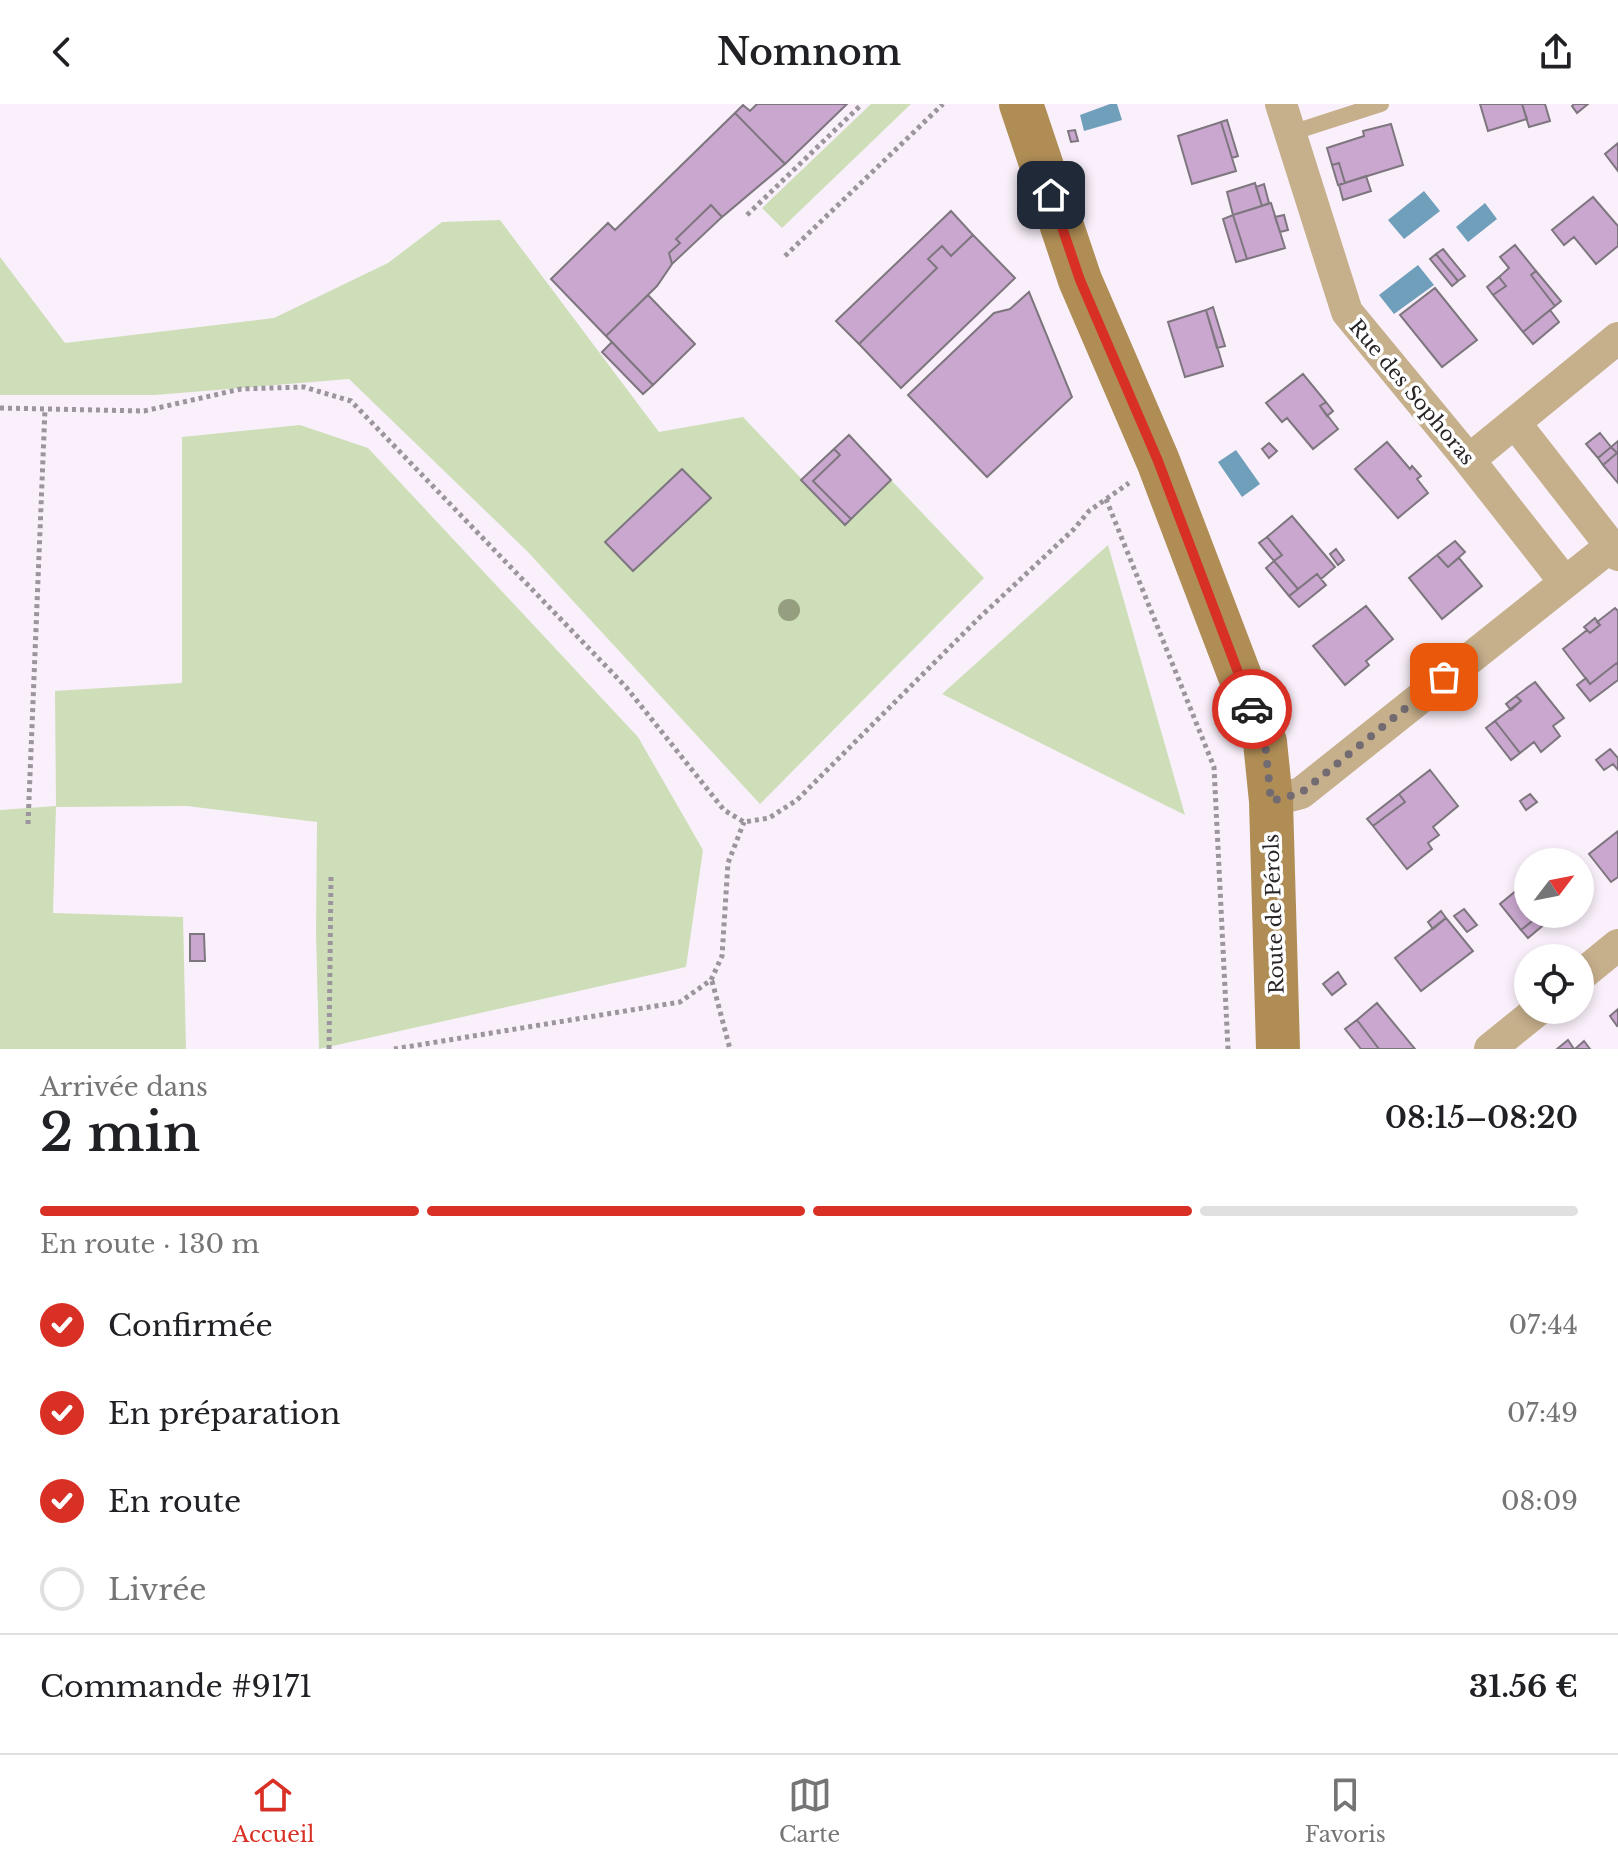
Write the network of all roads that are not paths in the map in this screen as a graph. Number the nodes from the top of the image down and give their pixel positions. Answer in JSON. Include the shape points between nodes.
{"nodes":[{"id":1,"x":1021,"y":104,"type":"edge"},
{"id":2,"x":1381,"y":104,"type":"edge"},
{"id":3,"x":1286,"y":119,"type":"edge"},
{"id":4,"x":1618,"y":338,"type":"edge"},
{"id":5,"x":1515,"y":423,"type":"junction"},
{"id":6,"x":1469,"y":460,"type":"junction"},
{"id":7,"x":1614,"y":550,"type":"edge"},
{"id":8,"x":1564,"y":581,"type":"junction"},
{"id":9,"x":1271,"y":801,"type":"junction"},
{"id":10,"x":1618,"y":945,"type":"edge"},
{"id":11,"x":1594,"y":965,"type":"edge"},
{"id":12,"x":1521,"y":1024,"type":"edge"},
{"id":13,"x":1278,"y":1049,"type":"edge"},
{"id":14,"x":1490,"y":1049,"type":"edge"}],
"edges":[{"from":1,"to":9,"type":"street","name":"Route de Pérols","via":[[1080,280],[1158,461],[1265,742]]},
{"from":2,"to":3,"type":"lane","name":"Rue des Sophoras"},
{"from":3,"to":6,"type":"street","name":"Rue des Sophoras","via":[[1347,312]]},
{"from":4,"to":5,"type":"street"},
{"from":5,"to":6,"type":"street"},
{"from":5,"to":7,"type":"street"},
{"from":6,"to":8,"type":"street","name":"Rue des Sophoras"},
{"from":7,"to":8,"type":"street"},
{"from":8,"to":9,"type":"street","via":[[1301,793]]},
{"from":9,"to":13,"type":"street","name":"Route de Pérols"},
{"from":10,"to":11,"type":"street"},
{"from":12,"to":14,"type":"street"}]}
